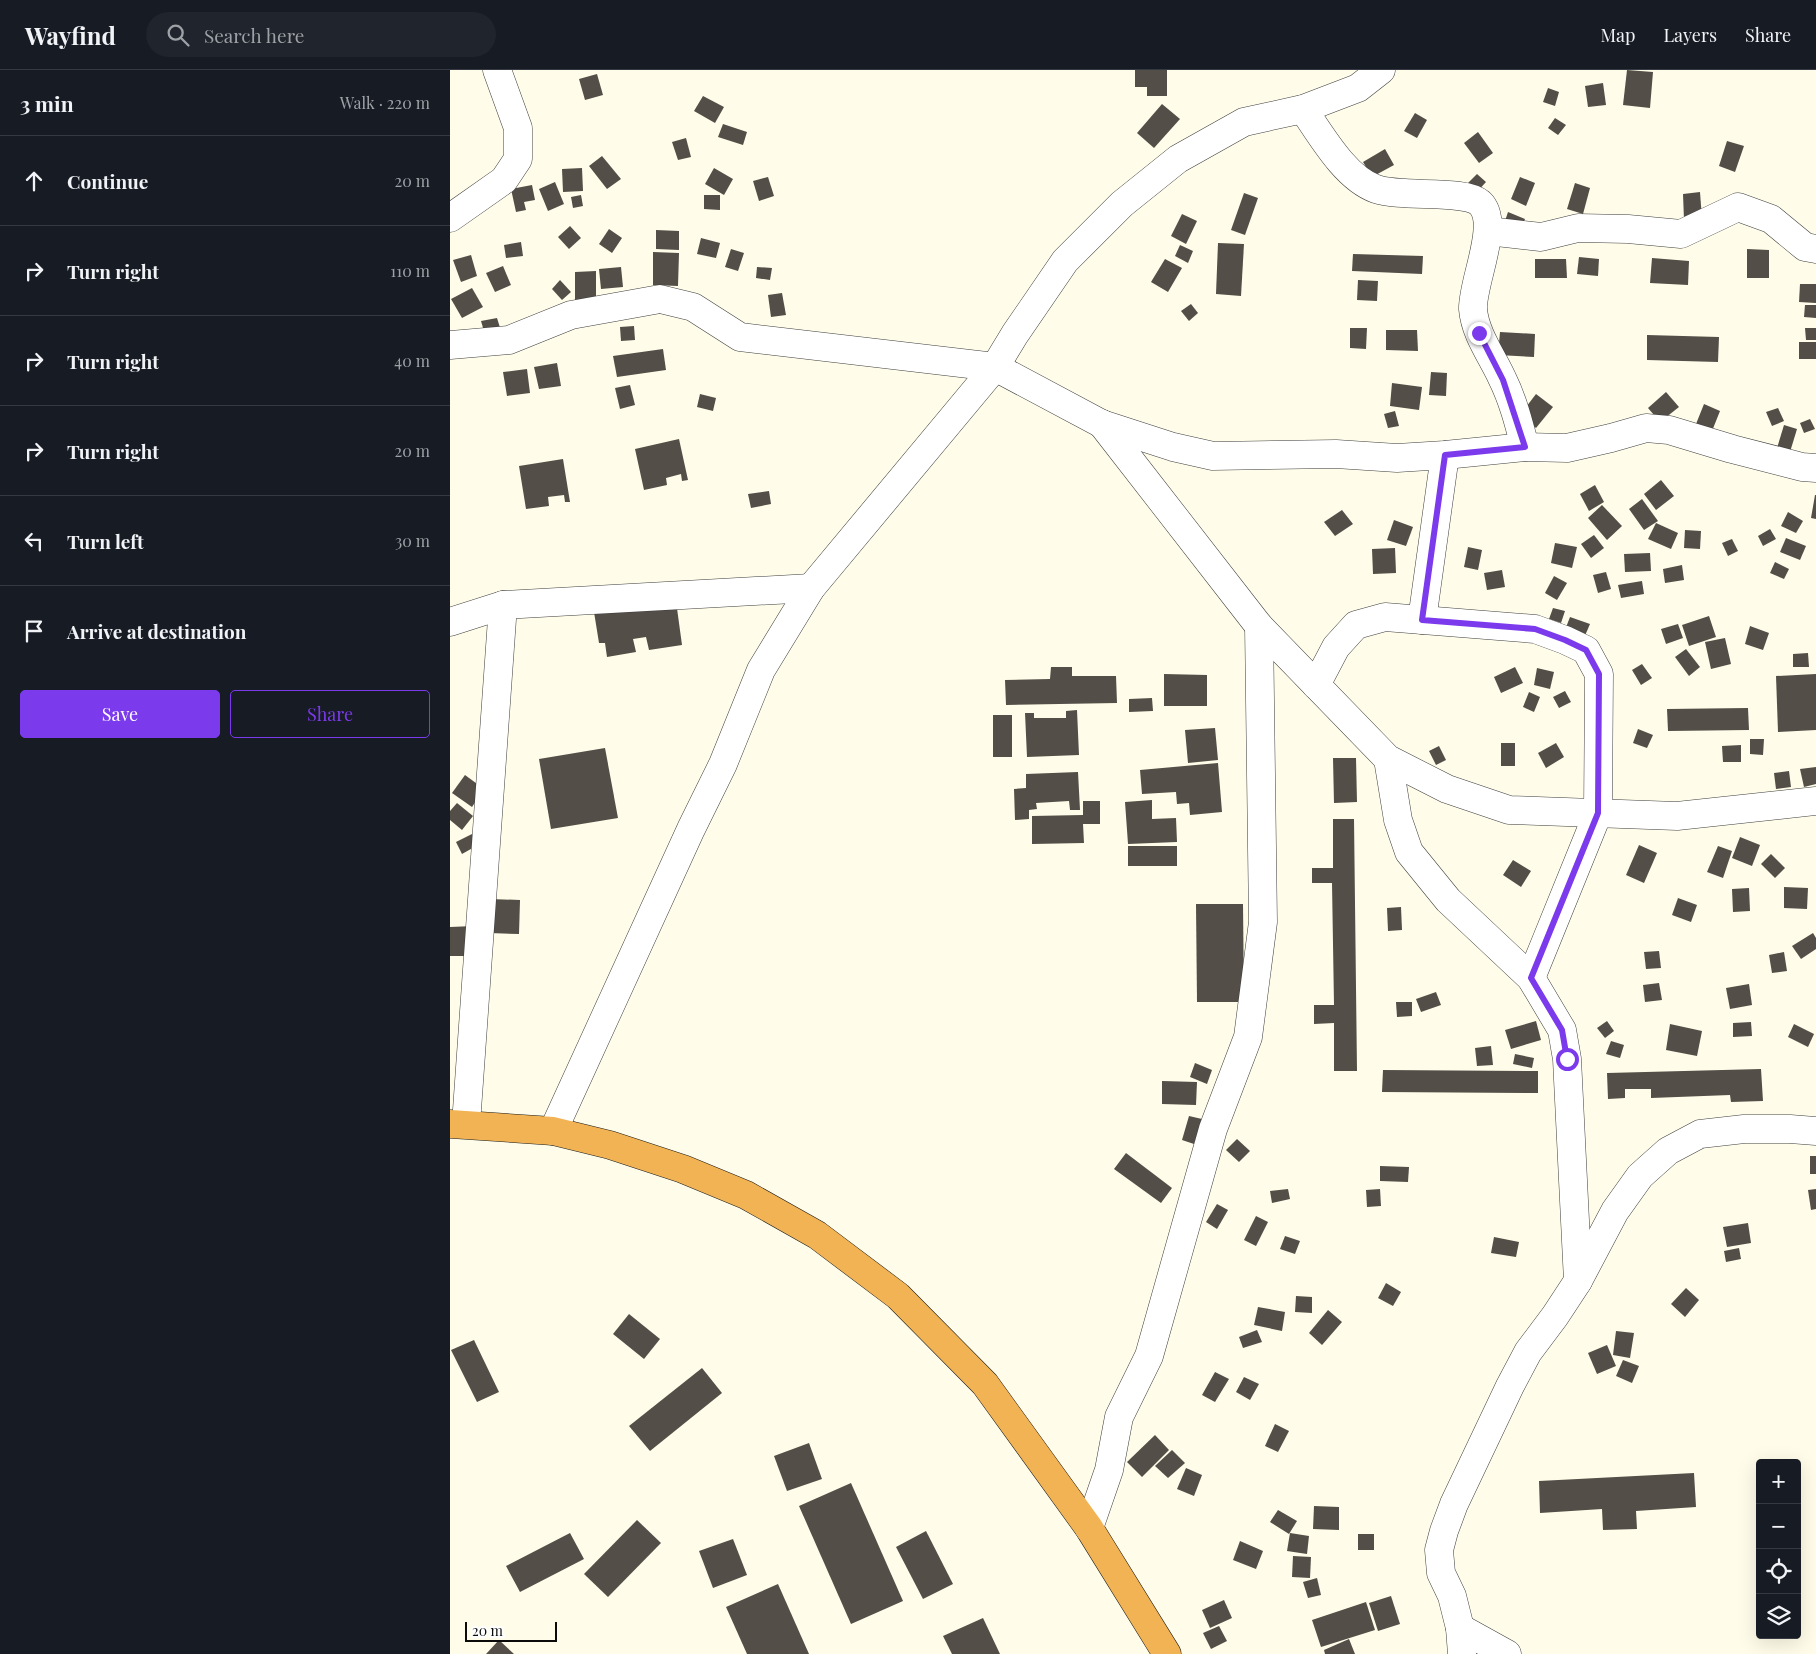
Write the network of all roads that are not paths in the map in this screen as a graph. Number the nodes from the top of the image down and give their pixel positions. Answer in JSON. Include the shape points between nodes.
{"nodes":[{"id":1,"x":497,"y":70,"type":"edge"},
{"id":2,"x":1382,"y":70,"type":"edge"},
{"id":3,"x":1303,"y":109,"type":"junction"},
{"id":4,"x":450,"y":218,"type":"edge"},
{"id":5,"x":1488,"y":231,"type":"junction"},
{"id":6,"x":1816,"y":249,"type":"edge"},
{"id":7,"x":450,"y":345,"type":"edge"},
{"id":8,"x":994,"y":367,"type":"junction"},
{"id":9,"x":1102,"y":424,"type":"junction"},
{"id":10,"x":1525,"y":447,"type":"junction"},
{"id":11,"x":1445,"y":455,"type":"junction"},
{"id":12,"x":1816,"y":468,"type":"edge"},
{"id":13,"x":811,"y":588,"type":"junction"},
{"id":14,"x":502,"y":605,"type":"junction"},
{"id":15,"x":1422,"y":620,"type":"junction"},
{"id":16,"x":450,"y":622,"type":"edge"},
{"id":17,"x":1259,"y":626,"type":"junction"},
{"id":18,"x":1316,"y":685,"type":"junction"},
{"id":19,"x":1388,"y":759,"type":"junction"},
{"id":20,"x":1816,"y":801,"type":"edge"},
{"id":21,"x":1598,"y":813,"type":"junction"},
{"id":22,"x":1531,"y":978,"type":"junction"},
{"id":23,"x":458,"y":1124,"type":"edge"},
{"id":24,"x":553,"y":1131,"type":"junction"},
{"id":25,"x":1816,"y":1131,"type":"edge"},
{"id":26,"x":1578,"y":1281,"type":"junction"},
{"id":27,"x":1089,"y":1528,"type":"junction"},
{"id":28,"x":1461,"y":1641,"type":"edge"},
{"id":29,"x":1168,"y":1654,"type":"edge"},
{"id":30,"x":1507,"y":1654,"type":"edge"}],
"edges":[{"from":1,"to":4,"type":"street","via":[[518,128],[518,159],[504,180]]},
{"from":2,"to":3,"type":"street","via":[[1358,88]]},
{"from":3,"to":5,"type":"street","via":[[1357,178],[1375,189],[1397,194],[1471,197],[1481,204],[1487,216]]},
{"from":3,"to":8,"type":"street","via":[[1244,122],[1178,158],[1122,204],[1065,261]]},
{"from":5,"to":6,"type":"street","via":[[1540,236],[1578,228],[1681,234],[1738,207],[1771,219],[1805,247]]},
{"from":5,"to":10,"type":"street","via":[[1473,309],[1479,333],[1503,380]]},
{"from":7,"to":8,"type":"street","via":[[509,340],[571,315],[660,299],[693,307],[740,337]]},
{"from":8,"to":9,"type":"street"},
{"from":8,"to":13,"type":"street"},
{"from":9,"to":11,"type":"street","via":[[1213,456],[1336,454],[1397,458]]},
{"from":9,"to":17,"type":"street"},
{"from":10,"to":11,"type":"street"},
{"from":10,"to":12,"type":"street","via":[[1567,448],[1646,428],[1669,430],[1732,449]]},
{"from":11,"to":15,"type":"street"},
{"from":13,"to":14,"type":"street"},
{"from":13,"to":24,"type":"street","via":[[761,670],[723,764]]},
{"from":14,"to":16,"type":"street"},
{"from":14,"to":23,"type":"street"},
{"from":15,"to":18,"type":"street","via":[[1385,617],[1356,625],[1336,647]]},
{"from":15,"to":21,"type":"street","via":[[1535,629],[1586,650],[1599,674]]},
{"from":17,"to":18,"type":"street"},
{"from":17,"to":27,"type":"street","via":[[1263,922],[1248,1037],[1213,1129],[1148,1356],[1118,1417],[1109,1470]]},
{"from":18,"to":19,"type":"street"},
{"from":19,"to":21,"type":"street","via":[[1446,789],[1509,810]]},
{"from":19,"to":22,"type":"street","via":[[1398,820],[1409,852],[1448,900]]},
{"from":20,"to":21,"type":"street","via":[[1678,816]]},
{"from":21,"to":22,"type":"street"},
{"from":22,"to":26,"type":"street","via":[[1562,1030],[1567,1059]]},
{"from":23,"to":24,"type":"highway"},
{"from":24,"to":27,"type":"highway","via":[[683,1168],[746,1195],[817,1235],[898,1296],[985,1384]]},
{"from":25,"to":26,"type":"street","via":[[1744,1129],[1700,1134],[1668,1151],[1640,1176],[1615,1211]]},
{"from":26,"to":28,"type":"street","via":[[1528,1352],[1444,1531],[1439,1550],[1441,1573],[1452,1596]]},
{"from":27,"to":29,"type":"highway"},
{"from":28,"to":30,"type":"street"}]}
